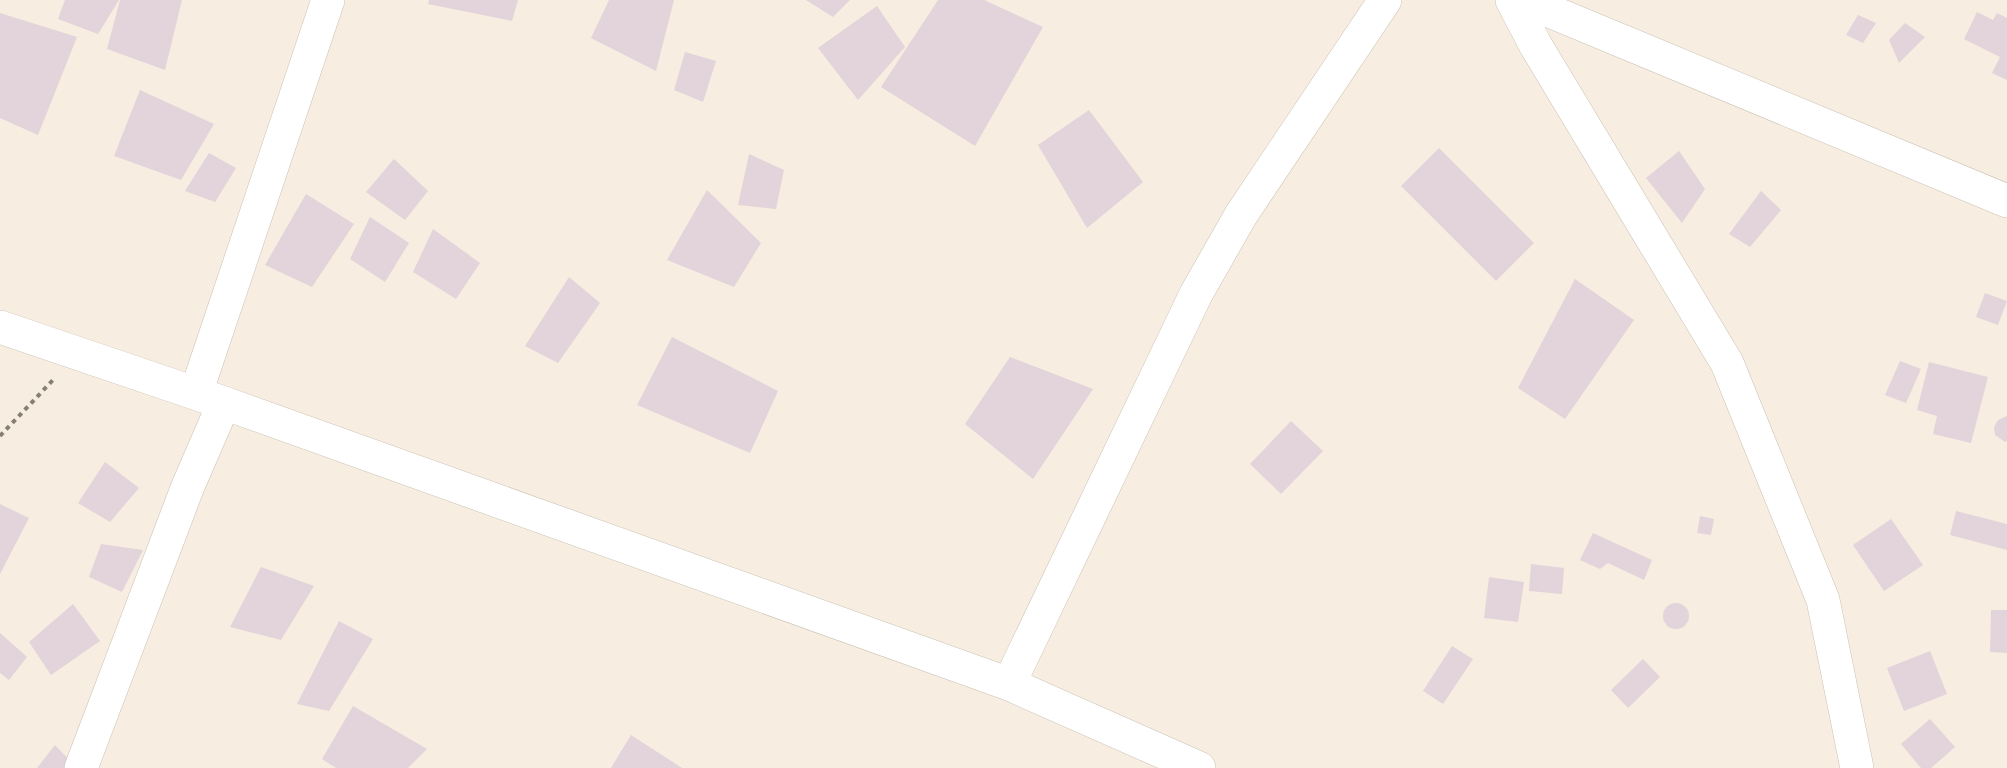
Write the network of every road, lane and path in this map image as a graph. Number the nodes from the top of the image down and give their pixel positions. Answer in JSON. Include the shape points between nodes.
{"nodes":[{"id":1,"x":328,"y":0,"type":"edge"},
{"id":2,"x":1385,"y":0,"type":"edge"},
{"id":3,"x":1512,"y":0,"type":"edge"},
{"id":4,"x":1523,"y":0,"type":"edge"},
{"id":5,"x":2007,"y":201,"type":"edge"},
{"id":6,"x":0,"y":327,"type":"edge"},
{"id":7,"x":78,"y":353,"type":"junction"},
{"id":8,"x":210,"y":398,"type":"junction"},
{"id":9,"x":0,"y":436,"type":"edge"},
{"id":10,"x":1009,"y":684,"type":"junction"},
{"id":11,"x":81,"y":768,"type":"edge"},
{"id":12,"x":1199,"y":768,"type":"edge"},
{"id":13,"x":1857,"y":768,"type":"edge"}],
"edges":[{"from":1,"to":8,"type":"street"},
{"from":2,"to":10,"type":"street","via":[[1241,215],[1196,294]]},
{"from":3,"to":13,"type":"street","via":[[1727,363],[1823,600]]},
{"from":4,"to":5,"type":"street"},
{"from":6,"to":7,"type":"street"},
{"from":7,"to":8,"type":"street"},
{"from":7,"to":9,"type":"path"},
{"from":8,"to":10,"type":"street"},
{"from":8,"to":11,"type":"street","via":[[188,486]]},
{"from":10,"to":12,"type":"street"}]}
